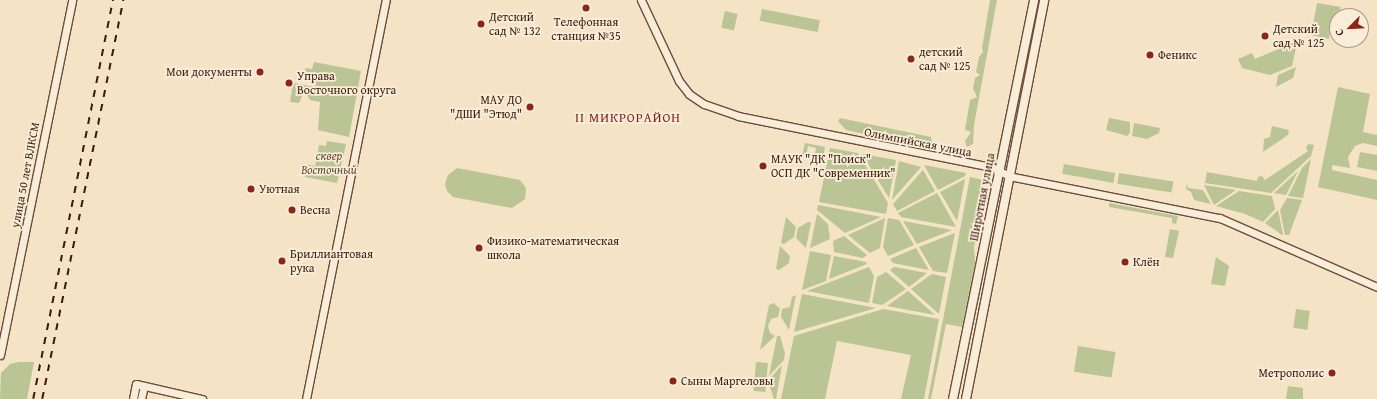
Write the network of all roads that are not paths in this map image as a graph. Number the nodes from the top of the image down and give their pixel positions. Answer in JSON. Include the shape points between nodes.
{"nodes":[{"id":1,"x":72,"y":0,"type":"edge"},
{"id":2,"x":386,"y":0,"type":"edge"},
{"id":3,"x":641,"y":0,"type":"edge"},
{"id":4,"x":1034,"y":0,"type":"edge"},
{"id":5,"x":1044,"y":0,"type":"edge"},
{"id":6,"x":1000,"y":170,"type":"junction"},
{"id":7,"x":1009,"y":176,"type":"junction"},
{"id":8,"x":1377,"y":287,"type":"edge"},
{"id":9,"x":0,"y":355,"type":"edge"},
{"id":10,"x":144,"y":386,"type":"junction"},
{"id":11,"x":133,"y":399,"type":"edge"},
{"id":12,"x":141,"y":399,"type":"edge"},
{"id":13,"x":202,"y":399,"type":"edge"},
{"id":14,"x":306,"y":399,"type":"edge"},
{"id":15,"x":953,"y":399,"type":"edge"},
{"id":16,"x":966,"y":399,"type":"edge"}],
"edges":[{"from":1,"to":9,"type":"street","name":"улица 50 лет ВЛКСМ"},
{"from":2,"to":14,"type":"street"},
{"from":3,"to":6,"type":"street","name":"Олимпийская улица","via":[[679,81],[690,94],[704,104],[738,116]]},
{"from":4,"to":6,"type":"main road","name":"Широтная улица"},
{"from":5,"to":7,"type":"main road","name":"Широтная улица"},
{"from":6,"to":7,"type":"street","name":"Олимпийская улица"},
{"from":6,"to":15,"type":"main road","name":"Широтная улица"},
{"from":7,"to":8,"type":"street","name":"Олимпийская улица","via":[[1220,218]]},
{"from":7,"to":16,"type":"main road","name":"Широтная улица"},
{"from":10,"to":11,"type":"street","via":[[136,384]]},
{"from":10,"to":12,"type":"street"},
{"from":10,"to":13,"type":"street"}]}
